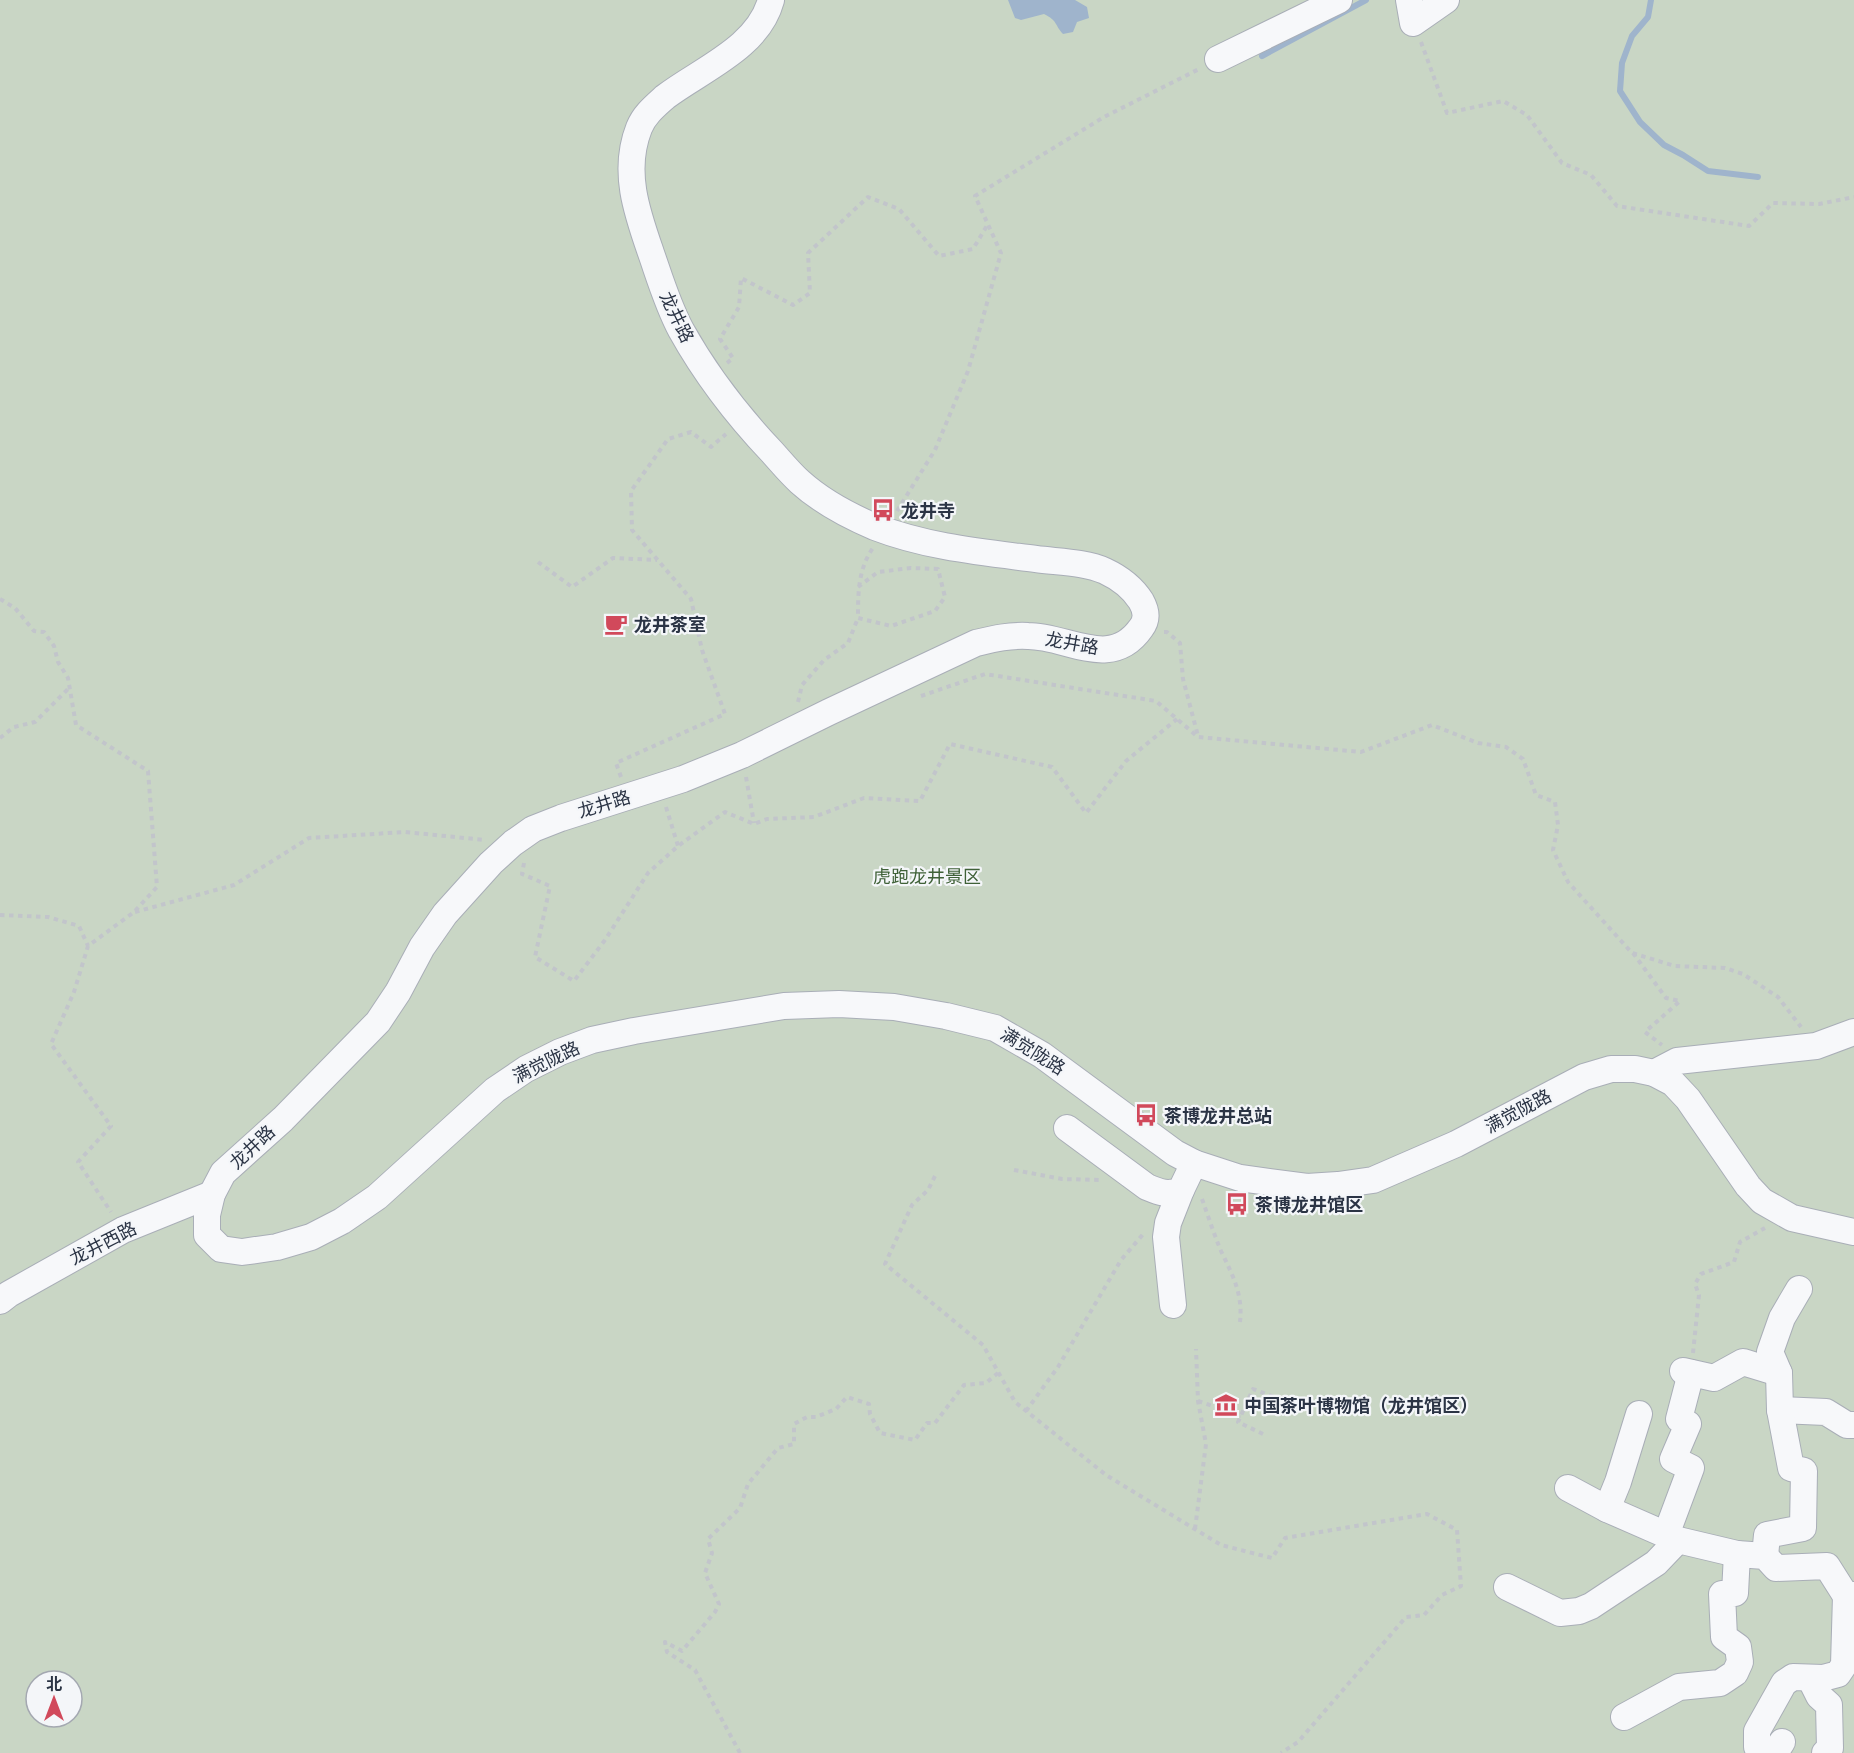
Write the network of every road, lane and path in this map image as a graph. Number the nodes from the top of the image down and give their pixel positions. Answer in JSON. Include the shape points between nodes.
{"nodes":[{"id":1,"x":771,"y":0,"type":"edge"},
{"id":2,"x":1339,"y":0,"type":"edge"},
{"id":3,"x":1446,"y":0,"type":"edge"},
{"id":4,"x":1411,"y":12,"type":"edge"},
{"id":5,"x":1218,"y":59,"type":"joint"},
{"id":6,"x":1854,"y":197,"type":"edge"},
{"id":7,"x":988,"y":224,"type":"junction"},
{"id":8,"x":711,"y":378,"type":"junction"},
{"id":9,"x":756,"y":435,"type":"junction"},
{"id":10,"x":885,"y":530,"type":"junction"},
{"id":11,"x":657,"y":560,"type":"junction"},
{"id":12,"x":538,"y":562,"type":"dead end"},
{"id":13,"x":858,"y":587,"type":"junction"},
{"id":14,"x":0,"y":599,"type":"edge"},
{"id":15,"x":858,"y":618,"type":"junction"},
{"id":16,"x":1140,"y":629,"type":"junction"},
{"id":17,"x":70,"y":688,"type":"junction"},
{"id":18,"x":911,"y":698,"type":"dead end"},
{"id":19,"x":1177,"y":719,"type":"junction"},
{"id":20,"x":791,"y":731,"type":"junction"},
{"id":21,"x":1198,"y":737,"type":"junction"},
{"id":22,"x":0,"y":738,"type":"edge"},
{"id":23,"x":742,"y":755,"type":"junction"},
{"id":24,"x":660,"y":787,"type":"junction"},
{"id":25,"x":628,"y":797,"type":"junction"},
{"id":26,"x":754,"y":824,"type":"junction"},
{"id":27,"x":678,"y":846,"type":"junction"},
{"id":28,"x":519,"y":853,"type":"junction"},
{"id":29,"x":134,"y":912,"type":"junction"},
{"id":30,"x":0,"y":915,"type":"edge"},
{"id":31,"x":88,"y":946,"type":"junction"},
{"id":32,"x":1632,"y":953,"type":"junction"},
{"id":33,"x":1854,"y":1032,"type":"edge"},
{"id":34,"x":1816,"y":1046,"type":"junction"},
{"id":35,"x":1663,"y":1068,"type":"junction"},
{"id":36,"x":1067,"y":1128,"type":"dead end"},
{"id":37,"x":1194,"y":1163,"type":"junction"},
{"id":38,"x":1121,"y":1168,"type":"junction"},
{"id":39,"x":1014,"y":1170,"type":"dead end"},
{"id":40,"x":935,"y":1176,"type":"dead end"},
{"id":41,"x":1181,"y":1190,"type":"junction"},
{"id":42,"x":212,"y":1194,"type":"junction"},
{"id":43,"x":1168,"y":1223,"type":"junction"},
{"id":44,"x":123,"y":1230,"type":"junction"},
{"id":45,"x":1774,"y":1230,"type":"dead end"},
{"id":46,"x":1854,"y":1232,"type":"edge"},
{"id":47,"x":1799,"y":1290,"type":"dead end"},
{"id":48,"x":0,"y":1301,"type":"edge"},
{"id":49,"x":1173,"y":1305,"type":"dead end"},
{"id":50,"x":1240,"y":1323,"type":"dead end"},
{"id":51,"x":1196,"y":1349,"type":"dead end"},
{"id":52,"x":1687,"y":1372,"type":"junction"},
{"id":53,"x":998,"y":1373,"type":"junction"},
{"id":54,"x":1779,"y":1373,"type":"junction"},
{"id":55,"x":1198,"y":1401,"type":"junction"},
{"id":56,"x":1285,"y":1401,"type":"dead end"},
{"id":57,"x":1780,"y":1410,"type":"junction"},
{"id":58,"x":1026,"y":1411,"type":"junction"},
{"id":59,"x":1639,"y":1414,"type":"dead end"},
{"id":60,"x":1241,"y":1416,"type":"junction"},
{"id":61,"x":1854,"y":1425,"type":"edge"},
{"id":62,"x":1263,"y":1434,"type":"dead end"},
{"id":63,"x":1569,"y":1488,"type":"dead end"},
{"id":64,"x":1607,"y":1509,"type":"junction"},
{"id":65,"x":1195,"y":1529,"type":"junction"},
{"id":66,"x":1672,"y":1538,"type":"junction"},
{"id":67,"x":1737,"y":1554,"type":"junction"},
{"id":68,"x":1765,"y":1556,"type":"junction"},
{"id":69,"x":1507,"y":1587,"type":"dead end"},
{"id":70,"x":1850,"y":1595,"type":"edge"},
{"id":71,"x":1810,"y":1677,"type":"junction"},
{"id":72,"x":1624,"y":1718,"type":"dead end"},
{"id":73,"x":1762,"y":1751,"type":"edge"},
{"id":74,"x":740,"y":1753,"type":"edge"},
{"id":75,"x":1281,"y":1753,"type":"edge"},
{"id":76,"x":1825,"y":1753,"type":"edge"}],
"edges":[{"from":1,"to":8,"type":"street","name":"龙井路","via":[[761,24],[746,41],[652,108],[640,126],[634,146],[632,188],[637,213],[667,299]]},
{"from":2,"to":5,"type":"street"},
{"from":3,"to":4,"type":"street"},
{"from":4,"to":6,"type":"path","via":[[1447,112],[1503,101],[1527,115],[1562,163],[1591,175],[1617,206],[1749,226],[1773,203],[1819,204]]},
{"from":5,"to":7,"type":"path","via":[[1104,117],[975,196]]},
{"from":7,"to":8,"type":"path","via":[[972,249],[939,256],[899,209],[868,197],[808,254],[810,293],[793,305],[741,278],[739,307],[720,339],[733,358]]},
{"from":7,"to":10,"type":"path","via":[[1001,253],[968,371],[935,450]]},
{"from":8,"to":9,"type":"street","name":"龙井路"},
{"from":9,"to":10,"type":"street","name":"龙井路","via":[[801,483],[832,505]]},
{"from":9,"to":11,"type":"path","via":[[734,426],[711,447],[691,432],[669,439],[631,491],[632,530]]},
{"from":10,"to":13,"type":"path","via":[[868,555]]},
{"from":10,"to":16,"type":"street","name":"龙井路","via":[[952,549],[1103,570],[1136,593],[1146,609]]},
{"from":11,"to":12,"type":"path","via":[[614,558],[572,587]]},
{"from":11,"to":25,"type":"path","via":[[691,599],[702,650],[725,714],[616,763]]},
{"from":13,"to":15,"type":"path"},
{"from":13,"to":15,"type":"path","via":[[878,572],[938,569],[945,597],[935,611],[891,626]]},
{"from":14,"to":17,"type":"path","via":[[15,608],[34,631],[44,632],[54,646]]},
{"from":15,"to":20,"type":"path","via":[[848,643],[824,660],[802,685]]},
{"from":16,"to":20,"type":"street","name":"龙井路","via":[[1122,645],[1096,650],[1050,637],[999,637],[940,658]]},
{"from":16,"to":21,"type":"path","via":[[1167,632],[1180,643],[1183,679]]},
{"from":17,"to":22,"type":"path","via":[[35,722],[14,727]]},
{"from":17,"to":29,"type":"path","via":[[76,725],[148,771],[157,887]]},
{"from":18,"to":19,"type":"path","via":[[985,674],[1156,701]]},
{"from":19,"to":21,"type":"path"},
{"from":19,"to":26,"type":"path","via":[[1125,761],[1086,813],[1052,767],[950,744],[920,801],[864,798],[814,817],[767,819]]},
{"from":20,"to":23,"type":"street","name":"龙井路"},
{"from":21,"to":32,"type":"path","via":[[1361,752],[1432,725],[1478,743],[1506,747],[1523,759],[1536,795],[1555,802],[1558,825],[1553,850],[1568,882]]},
{"from":23,"to":24,"type":"street","name":"龙井路"},
{"from":23,"to":26,"type":"path"},
{"from":24,"to":25,"type":"street","name":"龙井路"},
{"from":24,"to":27,"type":"path"},
{"from":25,"to":28,"type":"street","name":"龙井路","via":[[533,829]]},
{"from":26,"to":27,"type":"path","via":[[725,812]]},
{"from":27,"to":28,"type":"path","via":[[648,873],[574,981],[535,957],[550,886],[522,874]]},
{"from":28,"to":29,"type":"path","via":[[405,831],[309,838],[234,885]]},
{"from":28,"to":42,"type":"street","name":"龙井路","via":[[490,863],[445,914],[378,1022],[283,1119],[223,1173]]},
{"from":29,"to":31,"type":"path"},
{"from":30,"to":31,"type":"path","via":[[48,917],[79,926]]},
{"from":31,"to":44,"type":"path","via":[[74,992],[51,1044],[111,1126],[78,1162]]},
{"from":32,"to":34,"type":"path","via":[[1675,966],[1725,968],[1743,974],[1778,997]]},
{"from":32,"to":35,"type":"path","via":[[1666,998],[1680,1001],[1645,1032],[1663,1046]]},
{"from":33,"to":34,"type":"street"},
{"from":34,"to":35,"type":"street","via":[[1677,1060]]},
{"from":35,"to":37,"type":"street","name":"满觉陇路","via":[[1611,1069],[1584,1077],[1456,1144],[1373,1180],[1307,1186],[1240,1178]]},
{"from":35,"to":46,"type":"street","name":"满觉陇路","via":[[1762,1201],[1792,1218]]},
{"from":36,"to":38,"type":"street"},
{"from":37,"to":41,"type":"street"},
{"from":37,"to":42,"type":"street","name":"满觉陇路","via":[[1158,1141],[1042,1054],[995,1028],[894,1007],[806,1005],[738,1012],[634,1031],[560,1052],[495,1090],[376,1197],[312,1237],[242,1252],[221,1249],[207,1235]]},
{"from":37,"to":50,"type":"path","via":[[1208,1216],[1238,1290]]},
{"from":38,"to":39,"type":"path","via":[[1105,1180],[1062,1179]]},
{"from":38,"to":41,"type":"street","via":[[1160,1192],[1173,1194]]},
{"from":40,"to":53,"type":"path","via":[[912,1205],[885,1264],[983,1345]]},
{"from":41,"to":43,"type":"street"},
{"from":42,"to":44,"type":"street","name":"龙井西路"},
{"from":43,"to":49,"type":"street"},
{"from":43,"to":58,"type":"path","via":[[1144,1232],[1121,1260],[1058,1367]]},
{"from":44,"to":48,"type":"street","name":"龙井西路"},
{"from":45,"to":52,"type":"path","via":[[1765,1228],[1740,1242],[1734,1262],[1701,1274],[1695,1284],[1699,1295]]},
{"from":47,"to":54,"type":"street","via":[[1782,1318],[1770,1352]]},
{"from":51,"to":55,"type":"path"},
{"from":52,"to":54,"type":"street","via":[[1714,1378],[1743,1362]]},
{"from":52,"to":66,"type":"street","via":[[1679,1419],[1688,1424],[1673,1459],[1691,1468]]},
{"from":53,"to":58,"type":"path","via":[[1015,1402]]},
{"from":53,"to":74,"type":"path","via":[[986,1383],[964,1385],[935,1424],[927,1424],[915,1440],[880,1433],[869,1404],[847,1397],[836,1409],[794,1424],[794,1444],[778,1448],[748,1484],[740,1508],[708,1539],[712,1553],[705,1573],[719,1604],[682,1651],[665,1642],[667,1652],[695,1670]]},
{"from":54,"to":57,"type":"street"},
{"from":55,"to":60,"type":"path"},
{"from":55,"to":65,"type":"path","via":[[1206,1444]]},
{"from":56,"to":60,"type":"path","via":[[1253,1389]]},
{"from":57,"to":61,"type":"street","via":[[1826,1412]]},
{"from":57,"to":68,"type":"street","via":[[1791,1468],[1804,1471],[1803,1528],[1767,1535]]},
{"from":58,"to":65,"type":"path","via":[[1106,1475]]},
{"from":59,"to":64,"type":"street"},
{"from":60,"to":62,"type":"path","via":[[1238,1422]]},
{"from":63,"to":64,"type":"street"},
{"from":64,"to":66,"type":"street"},
{"from":65,"to":75,"type":"path","via":[[1221,1545],[1272,1558],[1285,1538],[1427,1514],[1457,1530],[1461,1586],[1442,1595],[1424,1615],[1406,1617],[1298,1742]]},
{"from":66,"to":67,"type":"street"},
{"from":66,"to":69,"type":"street","via":[[1656,1563],[1579,1611],[1560,1612]]},
{"from":67,"to":68,"type":"street"},
{"from":67,"to":72,"type":"street","via":[[1735,1593],[1722,1594],[1724,1637],[1738,1647],[1740,1662],[1735,1673],[1720,1683],[1679,1687]]},
{"from":68,"to":70,"type":"street","via":[[1776,1568],[1827,1566]]},
{"from":70,"to":71,"type":"street","via":[[1844,1665],[1838,1674]]},
{"from":71,"to":73,"type":"street","via":[[1793,1677],[1784,1683],[1757,1731],[1757,1747]]},
{"from":71,"to":76,"type":"street","via":[[1829,1705],[1830,1748]]}]}
